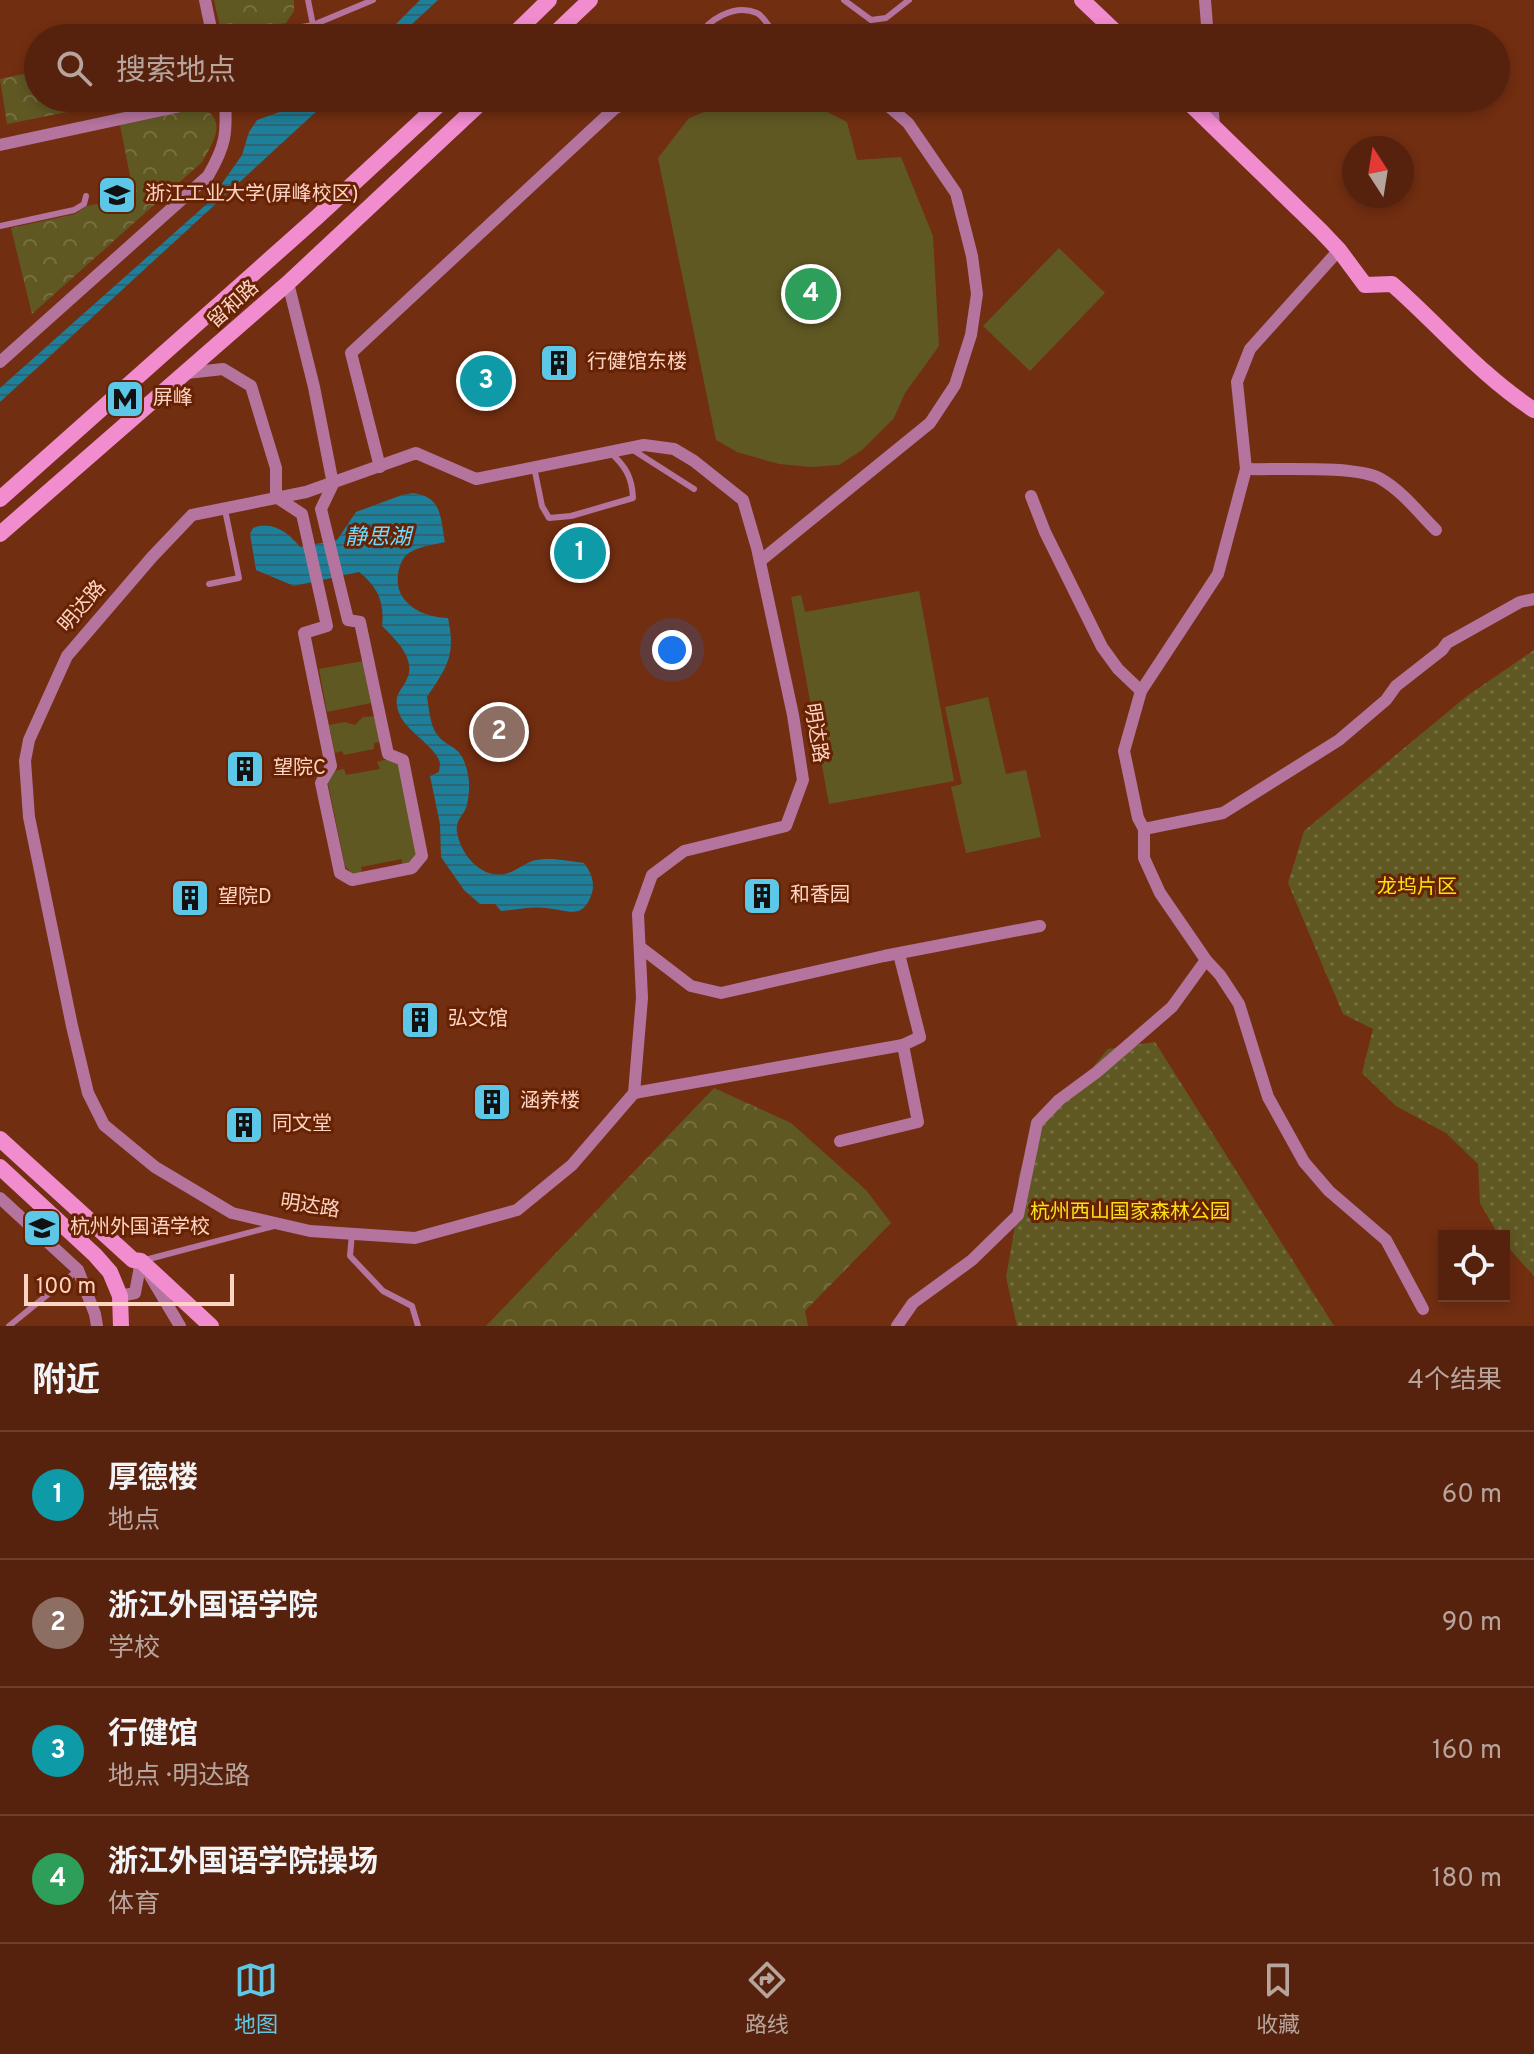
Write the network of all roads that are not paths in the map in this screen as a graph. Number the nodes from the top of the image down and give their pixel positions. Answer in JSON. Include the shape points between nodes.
{"nodes":[{"id":1,"x":205,"y":0,"type":"edge"},
{"id":2,"x":308,"y":0,"type":"edge"},
{"id":3,"x":373,"y":0,"type":"edge"},
{"id":4,"x":549,"y":0,"type":"edge"},
{"id":5,"x":590,"y":0,"type":"edge"},
{"id":6,"x":844,"y":0,"type":"edge"},
{"id":7,"x":909,"y":0,"type":"edge"},
{"id":8,"x":1082,"y":0,"type":"edge"},
{"id":9,"x":1205,"y":0,"type":"edge"},
{"id":10,"x":210,"y":24,"type":"edge"},
{"id":11,"x":313,"y":24,"type":"edge"},
{"id":12,"x":315,"y":24,"type":"edge"},
{"id":13,"x":524,"y":24,"type":"edge"},
{"id":14,"x":565,"y":24,"type":"edge"},
{"id":15,"x":706,"y":24,"type":"edge"},
{"id":16,"x":767,"y":24,"type":"edge"},
{"id":17,"x":1107,"y":24,"type":"edge"},
{"id":18,"x":1207,"y":24,"type":"edge"},
{"id":19,"x":162,"y":112,"type":"edge"},
{"id":20,"x":226,"y":112,"type":"edge"},
{"id":21,"x":431,"y":112,"type":"edge"},
{"id":22,"x":471,"y":112,"type":"edge"},
{"id":23,"x":611,"y":112,"type":"edge"},
{"id":24,"x":895,"y":112,"type":"edge"},
{"id":25,"x":1198,"y":112,"type":"edge"},
{"id":26,"x":1213,"y":112,"type":"edge"},
{"id":27,"x":1214,"y":127,"type":"junction"},
{"id":28,"x":0,"y":145,"type":"edge"},
{"id":29,"x":86,"y":196,"type":"dead end"},
{"id":30,"x":0,"y":226,"type":"edge"},
{"id":31,"x":1339,"y":250,"type":"junction"},
{"id":32,"x":288,"y":283,"type":"junction"},
{"id":33,"x":0,"y":362,"type":"edge"},
{"id":34,"x":187,"y":373,"type":"junction"},
{"id":35,"x":1534,"y":410,"type":"edge"},
{"id":36,"x":630,"y":448,"type":"junction"},
{"id":37,"x":610,"y":452,"type":"junction"},
{"id":38,"x":380,"y":467,"type":"junction"},
{"id":39,"x":534,"y":467,"type":"junction"},
{"id":40,"x":1246,"y":469,"type":"junction"},
{"id":41,"x":333,"y":484,"type":"junction"},
{"id":42,"x":694,"y":489,"type":"dead end"},
{"id":43,"x":1031,"y":496,"type":"dead end"},
{"id":44,"x":276,"y":497,"type":"junction"},
{"id":45,"x":0,"y":499,"type":"edge"},
{"id":46,"x":225,"y":510,"type":"junction"},
{"id":47,"x":1436,"y":530,"type":"dead end"},
{"id":48,"x":0,"y":534,"type":"edge"},
{"id":49,"x":760,"y":561,"type":"junction"},
{"id":50,"x":209,"y":584,"type":"dead end"},
{"id":51,"x":1534,"y":599,"type":"edge"},
{"id":52,"x":1141,"y":691,"type":"junction"},
{"id":53,"x":1144,"y":829,"type":"junction"},
{"id":54,"x":1040,"y":926,"type":"dead end"},
{"id":55,"x":640,"y":947,"type":"junction"},
{"id":56,"x":899,"y":954,"type":"junction"},
{"id":57,"x":1206,"y":960,"type":"junction"},
{"id":58,"x":903,"y":1045,"type":"junction"},
{"id":59,"x":634,"y":1093,"type":"junction"},
{"id":60,"x":0,"y":1139,"type":"edge"},
{"id":61,"x":840,"y":1141,"type":"dead end"},
{"id":62,"x":0,"y":1167,"type":"edge"},
{"id":63,"x":2,"y":1205,"type":"edge"},
{"id":64,"x":281,"y":1224,"type":"junction"},
{"id":65,"x":352,"y":1233,"type":"junction"},
{"id":66,"x":141,"y":1261,"type":"junction"},
{"id":67,"x":78,"y":1270,"type":"junction"},
{"id":68,"x":120,"y":1296,"type":"junction"},
{"id":69,"x":1423,"y":1309,"type":"dead end"},
{"id":70,"x":9,"y":1326,"type":"edge"},
{"id":71,"x":97,"y":1326,"type":"edge"},
{"id":72,"x":121,"y":1326,"type":"edge"},
{"id":73,"x":180,"y":1326,"type":"edge"},
{"id":74,"x":211,"y":1326,"type":"edge"},
{"id":75,"x":418,"y":1326,"type":"edge"},
{"id":76,"x":897,"y":1326,"type":"edge"}],
"edges":[{"from":1,"to":10,"type":"street"},
{"from":2,"to":11,"type":"lane"},
{"from":3,"to":12,"type":"lane"},
{"from":4,"to":13,"type":"main road"},
{"from":5,"to":14,"type":"main road"},
{"from":6,"to":7,"type":"lane","via":[[871,20],[886,18]]},
{"from":8,"to":17,"type":"main road"},
{"from":9,"to":18,"type":"street"},
{"from":15,"to":16,"type":"lane","via":[[720,15],[747,11],[760,14]]},
{"from":19,"to":28,"type":"street","via":[[71,135]]},
{"from":20,"to":33,"type":"street","via":[[222,151],[208,176]]},
{"from":21,"to":45,"type":"main road","name":"留和路"},
{"from":22,"to":32,"type":"main road","name":"留和路"},
{"from":23,"to":38,"type":"street","via":[[351,353]]},
{"from":24,"to":49,"type":"street","via":[[956,193],[977,294],[971,335],[955,385],[930,423]]},
{"from":25,"to":27,"type":"main road"},
{"from":26,"to":27,"type":"street"},
{"from":27,"to":31,"type":"main road"},
{"from":29,"to":30,"type":"lane","via":[[74,210]]},
{"from":31,"to":35,"type":"main road","via":[[1365,285],[1392,284],[1477,367]]},
{"from":31,"to":40,"type":"street","via":[[1250,349],[1237,382]]},
{"from":32,"to":34,"type":"main road","name":"留和路"},
{"from":32,"to":41,"type":"street"},
{"from":34,"to":44,"type":"street","via":[[223,369],[251,386],[276,468]]},
{"from":34,"to":48,"type":"main road","name":"留和路"},
{"from":36,"to":37,"type":"street","name":"明达路"},
{"from":36,"to":42,"type":"lane"},
{"from":36,"to":49,"type":"street","name":"明达路","via":[[674,449],[743,500]]},
{"from":37,"to":39,"type":"street","name":"明达路"},
{"from":37,"to":39,"type":"lane","via":[[626,467],[633,498],[571,516],[549,518]]},
{"from":38,"to":39,"type":"street","name":"明达路","via":[[416,453],[476,479]]},
{"from":38,"to":41,"type":"street","name":"明达路"},
{"from":40,"to":47,"type":"street","via":[[1352,472],[1380,478]]},
{"from":40,"to":52,"type":"street","via":[[1218,574]]},
{"from":41,"to":44,"type":"street","name":"明达路"},
{"from":41,"to":44,"type":"street","via":[[321,509],[348,620],[360,622],[388,754],[403,760],[422,856],[412,868],[352,880],[340,873],[321,783],[331,766],[304,633],[327,626],[302,514]]},
{"from":43,"to":52,"type":"street","via":[[1102,647]]},
{"from":44,"to":46,"type":"street","name":"明达路"},
{"from":46,"to":50,"type":"lane","via":[[239,578]]},
{"from":46,"to":64,"type":"street","name":"明达路","via":[[192,515],[67,656],[29,740],[29,817],[88,1093],[104,1125],[155,1167],[232,1213]]},
{"from":49,"to":55,"type":"street","name":"明达路","via":[[803,780],[786,826],[684,851],[652,875],[638,914]]},
{"from":51,"to":53,"type":"street","via":[[1447,643],[1339,740],[1223,813]]},
{"from":52,"to":53,"type":"street","via":[[1124,751]]},
{"from":53,"to":57,"type":"street","via":[[1144,858],[1160,893]]},
{"from":54,"to":56,"type":"street"},
{"from":55,"to":56,"type":"street","via":[[691,986],[721,993]]},
{"from":55,"to":59,"type":"street","name":"明达路","via":[[642,998]]},
{"from":56,"to":58,"type":"street","via":[[920,1037]]},
{"from":57,"to":69,"type":"street","via":[[1239,1004],[1268,1097],[1304,1162],[1386,1240]]},
{"from":57,"to":76,"type":"street","via":[[1172,1007],[1037,1123],[1018,1215],[972,1260],[913,1303]]},
{"from":58,"to":59,"type":"street"},
{"from":58,"to":61,"type":"street","via":[[918,1122]]},
{"from":59,"to":65,"type":"street","name":"明达路","via":[[572,1165],[517,1210],[415,1238]]},
{"from":60,"to":66,"type":"main road","via":[[133,1260]]},
{"from":62,"to":68,"type":"main road","via":[[95,1255]]},
{"from":63,"to":67,"type":"street"},
{"from":64,"to":65,"type":"street","name":"明达路"},
{"from":64,"to":66,"type":"lane"},
{"from":65,"to":75,"type":"lane","via":[[350,1256],[383,1291],[412,1306]]},
{"from":66,"to":68,"type":"street","via":[[135,1293]]},
{"from":66,"to":73,"type":"street"},
{"from":66,"to":74,"type":"main road"},
{"from":67,"to":70,"type":"lane"},
{"from":67,"to":71,"type":"street"},
{"from":68,"to":72,"type":"main road"}]}
